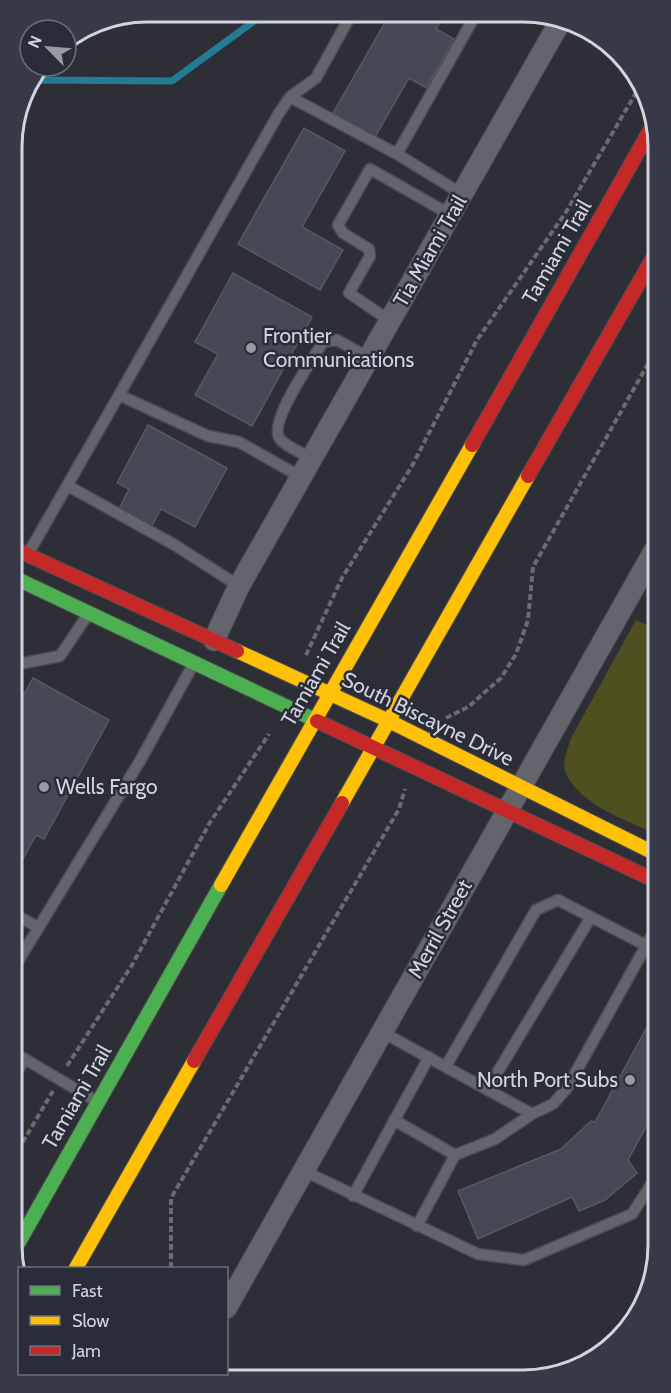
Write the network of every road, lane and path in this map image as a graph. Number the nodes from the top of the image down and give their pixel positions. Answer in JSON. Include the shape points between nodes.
{"nodes":[{"id":1,"x":347,"y":22,"type":"edge"},
{"id":2,"x":472,"y":22,"type":"edge"},
{"id":3,"x":557,"y":27,"type":"edge"},
{"id":4,"x":636,"y":93,"type":"edge"},
{"id":5,"x":290,"y":98,"type":"junction"},
{"id":6,"x":647,"y":136,"type":"edge"},
{"id":7,"x":400,"y":157,"type":"junction"},
{"id":8,"x":462,"y":194,"type":"junction"},
{"id":9,"x":451,"y":214,"type":"junction"},
{"id":10,"x":648,"y":267,"type":"edge"},
{"id":11,"x":390,"y":321,"type":"junction"},
{"id":12,"x":369,"y":358,"type":"junction"},
{"id":13,"x":648,"y":365,"type":"edge"},
{"id":14,"x":119,"y":395,"type":"junction"},
{"id":15,"x":312,"y":459,"type":"junction"},
{"id":16,"x":301,"y":477,"type":"junction"},
{"id":17,"x":68,"y":486,"type":"junction"},
{"id":18,"x":23,"y":550,"type":"edge"},
{"id":19,"x":23,"y":553,"type":"edge"},
{"id":20,"x":23,"y":581,"type":"edge"},
{"id":21,"x":647,"y":581,"type":"edge"},
{"id":22,"x":239,"y":586,"type":"junction"},
{"id":23,"x":89,"y":613,"type":"junction"},
{"id":24,"x":214,"y":640,"type":"junction"},
{"id":25,"x":306,"y":655,"type":"dead end"},
{"id":26,"x":194,"y":662,"type":"junction"},
{"id":27,"x":23,"y":663,"type":"edge"},
{"id":28,"x":329,"y":693,"type":"junction"},
{"id":29,"x":446,"y":718,"type":"dead end"},
{"id":30,"x":315,"y":719,"type":"junction"},
{"id":31,"x":387,"y":720,"type":"junction"},
{"id":32,"x":269,"y":734,"type":"dead end"},
{"id":33,"x":372,"y":746,"type":"junction"},
{"id":34,"x":520,"y":787,"type":"junction"},
{"id":35,"x":406,"y":788,"type":"dead end"},
{"id":36,"x":507,"y":810,"type":"junction"},
{"id":37,"x":648,"y":850,"type":"edge"},
{"id":38,"x":648,"y":877,"type":"edge"},
{"id":39,"x":591,"y":917,"type":"junction"},
{"id":40,"x":22,"y":919,"type":"edge"},
{"id":41,"x":38,"y":927,"type":"junction"},
{"id":42,"x":648,"y":942,"type":"edge"},
{"id":43,"x":646,"y":946,"type":"junction"},
{"id":44,"x":22,"y":954,"type":"edge"},
{"id":45,"x":382,"y":1032,"type":"junction"},
{"id":46,"x":429,"y":1057,"type":"junction"},
{"id":47,"x":22,"y":1058,"type":"edge"},
{"id":48,"x":446,"y":1066,"type":"junction"},
{"id":49,"x":60,"y":1079,"type":"junction"},
{"id":50,"x":488,"y":1089,"type":"junction"},
{"id":51,"x":99,"y":1102,"type":"junction"},
{"id":52,"x":532,"y":1113,"type":"junction"},
{"id":53,"x":394,"y":1120,"type":"junction"},
{"id":54,"x":22,"y":1143,"type":"edge"},
{"id":55,"x":455,"y":1155,"type":"junction"},
{"id":56,"x":304,"y":1171,"type":"junction"},
{"id":57,"x":648,"y":1189,"type":"edge"},
{"id":58,"x":353,"y":1196,"type":"junction"},
{"id":59,"x":417,"y":1226,"type":"junction"},
{"id":60,"x":22,"y":1237,"type":"edge"},
{"id":61,"x":76,"y":1267,"type":"edge"},
{"id":62,"x":171,"y":1267,"type":"edge"},
{"id":63,"x":228,"y":1304,"type":"edge"}],
"edges":[{"from":1,"to":5,"type":"lane","via":[[316,78]]},
{"from":2,"to":7,"type":"lane"},
{"from":3,"to":8,"type":"street","name":"Tia Miami Trail"},
{"from":4,"to":25,"type":"path","via":[[566,212],[477,340],[412,466],[342,578]]},
{"from":5,"to":7,"type":"lane"},
{"from":5,"to":14,"type":"lane"},
{"from":6,"to":28,"type":"main road","name":"Tamiami Trail"},
{"from":7,"to":8,"type":"lane"},
{"from":8,"to":9,"type":"street","name":"Tia Miami Trail"},
{"from":9,"to":11,"type":"street","name":"Tia Miami Trail"},
{"from":9,"to":11,"type":"lane","via":[[370,169],[338,225],[343,233],[369,249],[370,256],[349,292]]},
{"from":10,"to":31,"type":"main road"},
{"from":11,"to":12,"type":"street","name":"Tia Miami Trail"},
{"from":12,"to":15,"type":"street","name":"Tia Miami Trail"},
{"from":12,"to":15,"type":"lane","via":[[336,340],[323,342],[277,421],[280,440]]},
{"from":13,"to":29,"type":"path","via":[[533,567],[528,620],[516,654],[501,678],[468,707]]},
{"from":14,"to":16,"type":"lane","via":[[208,436],[239,442]]},
{"from":14,"to":17,"type":"lane"},
{"from":15,"to":16,"type":"street","name":"Tia Miami Trail"},
{"from":16,"to":22,"type":"street","name":"Tia Miami Trail"},
{"from":17,"to":18,"type":"lane"},
{"from":17,"to":22,"type":"lane"},
{"from":19,"to":24,"type":"main road","name":"South Biscayne Drive"},
{"from":20,"to":23,"type":"main road"},
{"from":21,"to":34,"type":"street","name":"Merril Street"},
{"from":22,"to":24,"type":"street","name":"Tia Miami Trail"},
{"from":23,"to":26,"type":"main road"},
{"from":23,"to":27,"type":"lane","via":[[60,656]]},
{"from":24,"to":28,"type":"main road","name":"South Biscayne Drive"},
{"from":26,"to":30,"type":"main road"},
{"from":26,"to":41,"type":"lane","via":[[140,761]]},
{"from":28,"to":30,"type":"main road","name":"Tamiami Trail"},
{"from":28,"to":31,"type":"main road","name":"South Biscayne Drive"},
{"from":30,"to":33,"type":"main road"},
{"from":30,"to":51,"type":"main road","name":"Tamiami Trail"},
{"from":31,"to":33,"type":"main road"},
{"from":31,"to":34,"type":"main road","name":"South Biscayne Drive"},
{"from":32,"to":49,"type":"path","via":[[209,824],[132,964]]},
{"from":33,"to":36,"type":"main road"},
{"from":33,"to":61,"type":"main road"},
{"from":34,"to":36,"type":"street","name":"Merril Street"},
{"from":34,"to":37,"type":"main road","name":"South Biscayne Drive"},
{"from":35,"to":62,"type":"path","via":[[399,809],[171,1198]]},
{"from":36,"to":38,"type":"main road"},
{"from":36,"to":45,"type":"street","name":"Merril Street"},
{"from":39,"to":43,"type":"lane"},
{"from":39,"to":48,"type":"lane","via":[[558,900],[536,910]]},
{"from":39,"to":50,"type":"lane"},
{"from":40,"to":41,"type":"lane"},
{"from":41,"to":44,"type":"lane"},
{"from":42,"to":43,"type":"lane"},
{"from":43,"to":52,"type":"lane","via":[[567,1088],[553,1104]]},
{"from":45,"to":46,"type":"lane"},
{"from":45,"to":56,"type":"street","name":"Merril Street"},
{"from":46,"to":48,"type":"lane"},
{"from":46,"to":53,"type":"lane"},
{"from":47,"to":49,"type":"lane"},
{"from":48,"to":50,"type":"lane"},
{"from":49,"to":51,"type":"lane"},
{"from":49,"to":54,"type":"path"},
{"from":50,"to":52,"type":"lane"},
{"from":51,"to":60,"type":"main road","name":"Tamiami Trail"},
{"from":52,"to":55,"type":"lane","via":[[495,1139]]},
{"from":53,"to":55,"type":"lane"},
{"from":53,"to":58,"type":"lane"},
{"from":55,"to":59,"type":"lane"},
{"from":56,"to":58,"type":"lane"},
{"from":56,"to":63,"type":"street","name":"Merril Street"},
{"from":57,"to":59,"type":"lane","via":[[632,1214],[524,1260],[478,1254]]},
{"from":58,"to":59,"type":"lane"}]}
